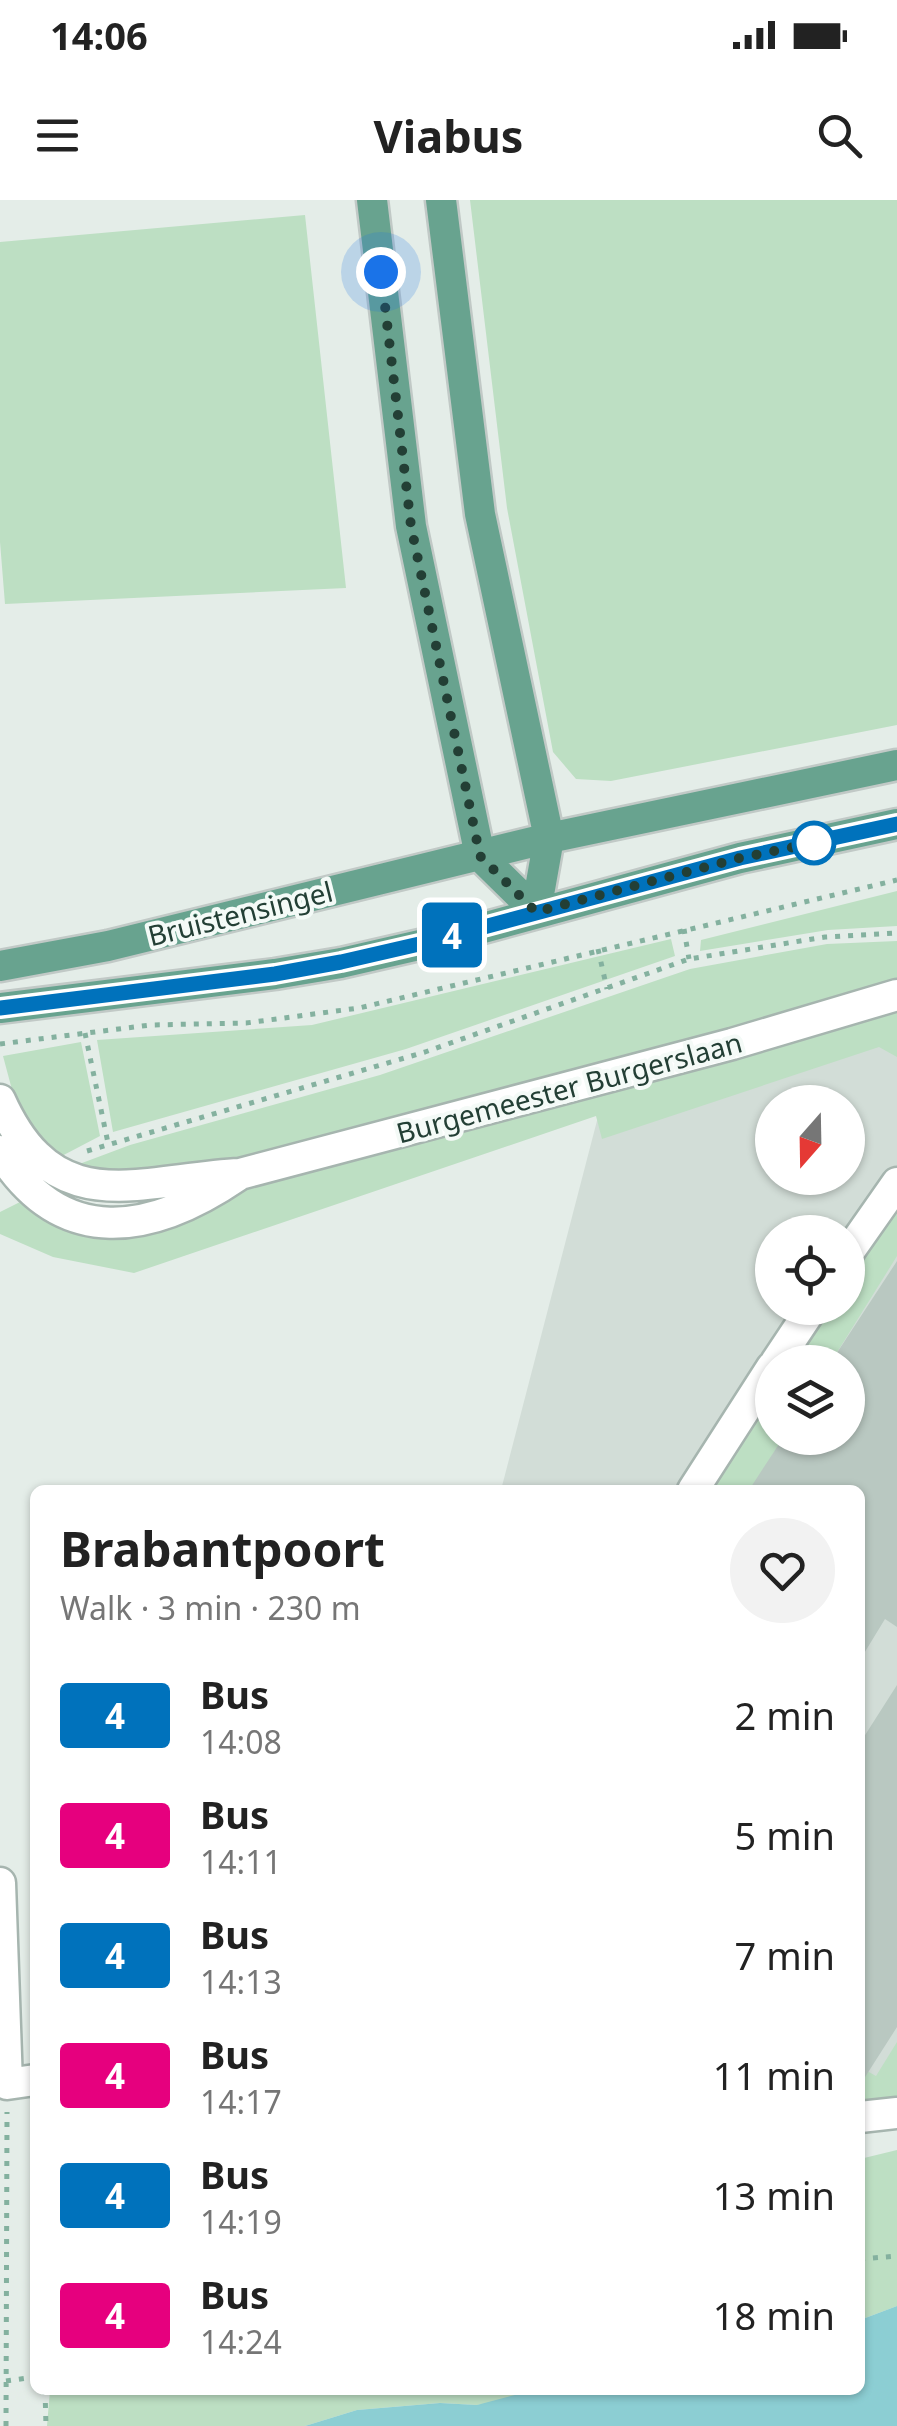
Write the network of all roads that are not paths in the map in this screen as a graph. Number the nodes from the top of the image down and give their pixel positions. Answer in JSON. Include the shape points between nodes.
{"nodes":[{"id":1,"x":372,"y":200,"type":"edge"},
{"id":2,"x":441,"y":200,"type":"edge"},
{"id":3,"x":897,"y":765,"type":"edge"},
{"id":4,"x":897,"y":824,"type":"edge"},
{"id":5,"x":548,"y":838,"type":"junction"},
{"id":6,"x":480,"y":856,"type":"junction"},
{"id":7,"x":536,"y":912,"type":"junction"},
{"id":8,"x":13,"y":964,"type":"edge"},
{"id":9,"x":897,"y":995,"type":"edge"},
{"id":10,"x":0,"y":1008,"type":"edge"},
{"id":11,"x":0,"y":1100,"type":"edge"},
{"id":12,"x":0,"y":1151,"type":"edge"},
{"id":13,"x":240,"y":1174,"type":"junction"},
{"id":14,"x":897,"y":1183,"type":"edge"},
{"id":15,"x":865,"y":1229,"type":"edge"},
{"id":16,"x":755,"y":1394,"type":"edge"},
{"id":17,"x":696,"y":1485,"type":"edge"},
{"id":18,"x":0,"y":1884,"type":"edge"},
{"id":19,"x":21,"y":2082,"type":"edge"},
{"id":20,"x":897,"y":2113,"type":"edge"},
{"id":21,"x":865,"y":2116,"type":"edge"}],
"edges":[{"from":1,"to":6,"type":"main road","via":[[411,526]]},
{"from":2,"to":5,"type":"main road","via":[[480,514]]},
{"from":3,"to":5,"type":"main road","name":"Bruistensingel"},
{"from":4,"to":7,"type":"main road","name":"Bruistensingel"},
{"from":5,"to":6,"type":"main road","name":"Bruistensingel"},
{"from":5,"to":7,"type":"main road"},
{"from":6,"to":7,"type":"main road"},
{"from":6,"to":8,"type":"main road","name":"Bruistensingel"},
{"from":7,"to":10,"type":"main road","name":"Bruistensingel","via":[[275,974]]},
{"from":9,"to":13,"type":"street","name":"Burgemeester Burgerslaan"},
{"from":11,"to":13,"type":"street","name":"Burgemeester Burgerslaan","via":[[42,1159],[89,1184],[134,1187]]},
{"from":12,"to":13,"type":"street","name":"Burgemeester Burgerslaan","via":[[45,1203],[98,1222],[160,1217]]},
{"from":14,"to":15,"type":"street"},
{"from":16,"to":17,"type":"street"},
{"from":18,"to":19,"type":"street"},
{"from":20,"to":21,"type":"street"}]}
